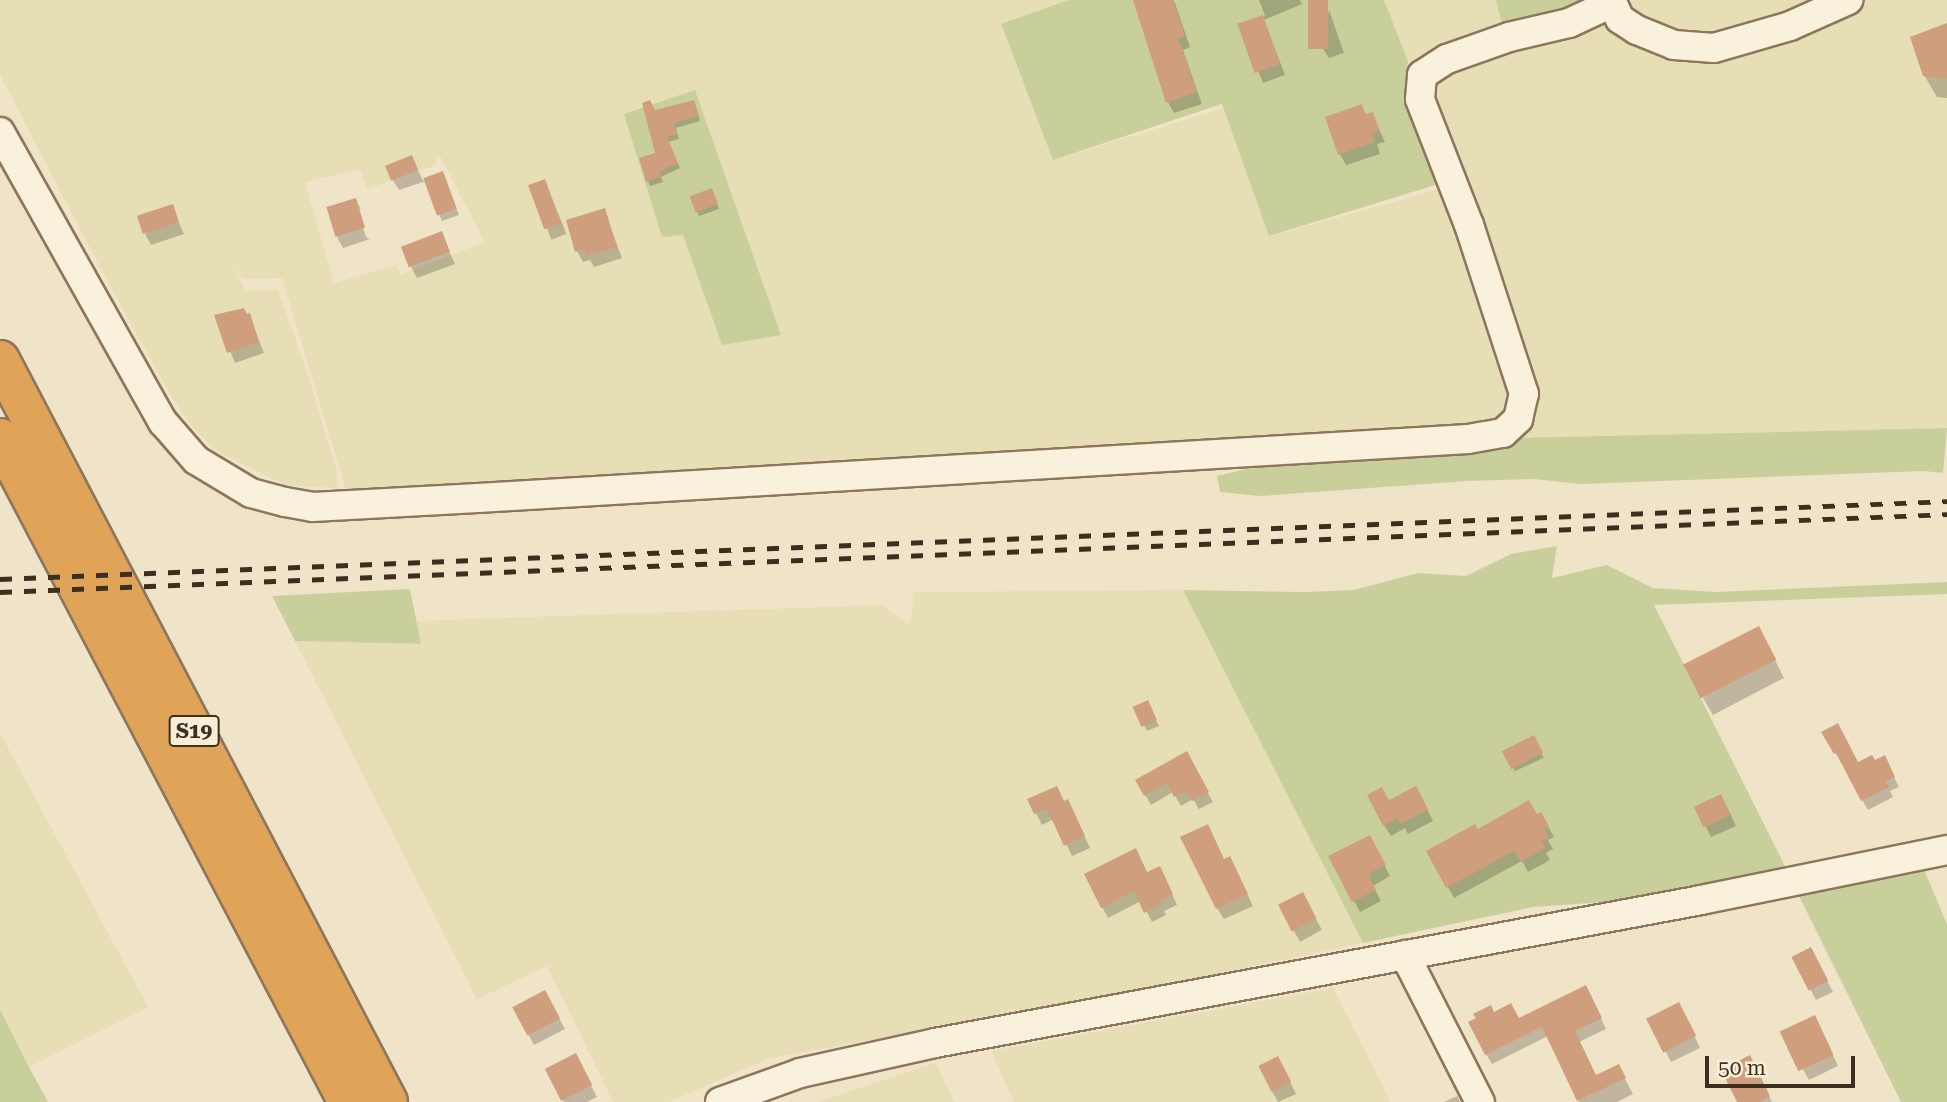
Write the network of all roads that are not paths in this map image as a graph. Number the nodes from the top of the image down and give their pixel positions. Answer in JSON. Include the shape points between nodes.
{"nodes":[{"id":1,"x":1849,"y":0,"type":"edge"},
{"id":2,"x":1612,"y":2,"type":"edge"},
{"id":3,"x":0,"y":132,"type":"edge"},
{"id":4,"x":0,"y":360,"type":"edge"},
{"id":5,"x":0,"y":438,"type":"edge"},
{"id":6,"x":1947,"y":850,"type":"edge"},
{"id":7,"x":1405,"y":955,"type":"junction"},
{"id":8,"x":348,"y":1102,"type":"edge"},
{"id":9,"x":388,"y":1102,"type":"edge"},
{"id":10,"x":720,"y":1102,"type":"edge"},
{"id":11,"x":1479,"y":1102,"type":"edge"}],
"edges":[{"from":1,"to":2,"type":"street","via":[[1790,26],[1714,48],[1674,45],[1637,30],[1620,19]]},
{"from":2,"to":3,"type":"street","via":[[1569,23],[1509,37],[1447,60],[1422,75],[1420,99],[1465,215],[1524,394],[1518,419],[1503,433],[1468,439],[313,507],[285,502],[251,493],[196,460],[163,422]]},
{"from":4,"to":9,"type":"highway","number":"S19"},
{"from":5,"to":8,"type":"highway","number":"S19"},
{"from":6,"to":7,"type":"street"},
{"from":7,"to":10,"type":"street","via":[[848,1061],[774,1081]]},
{"from":7,"to":11,"type":"street"}]}
